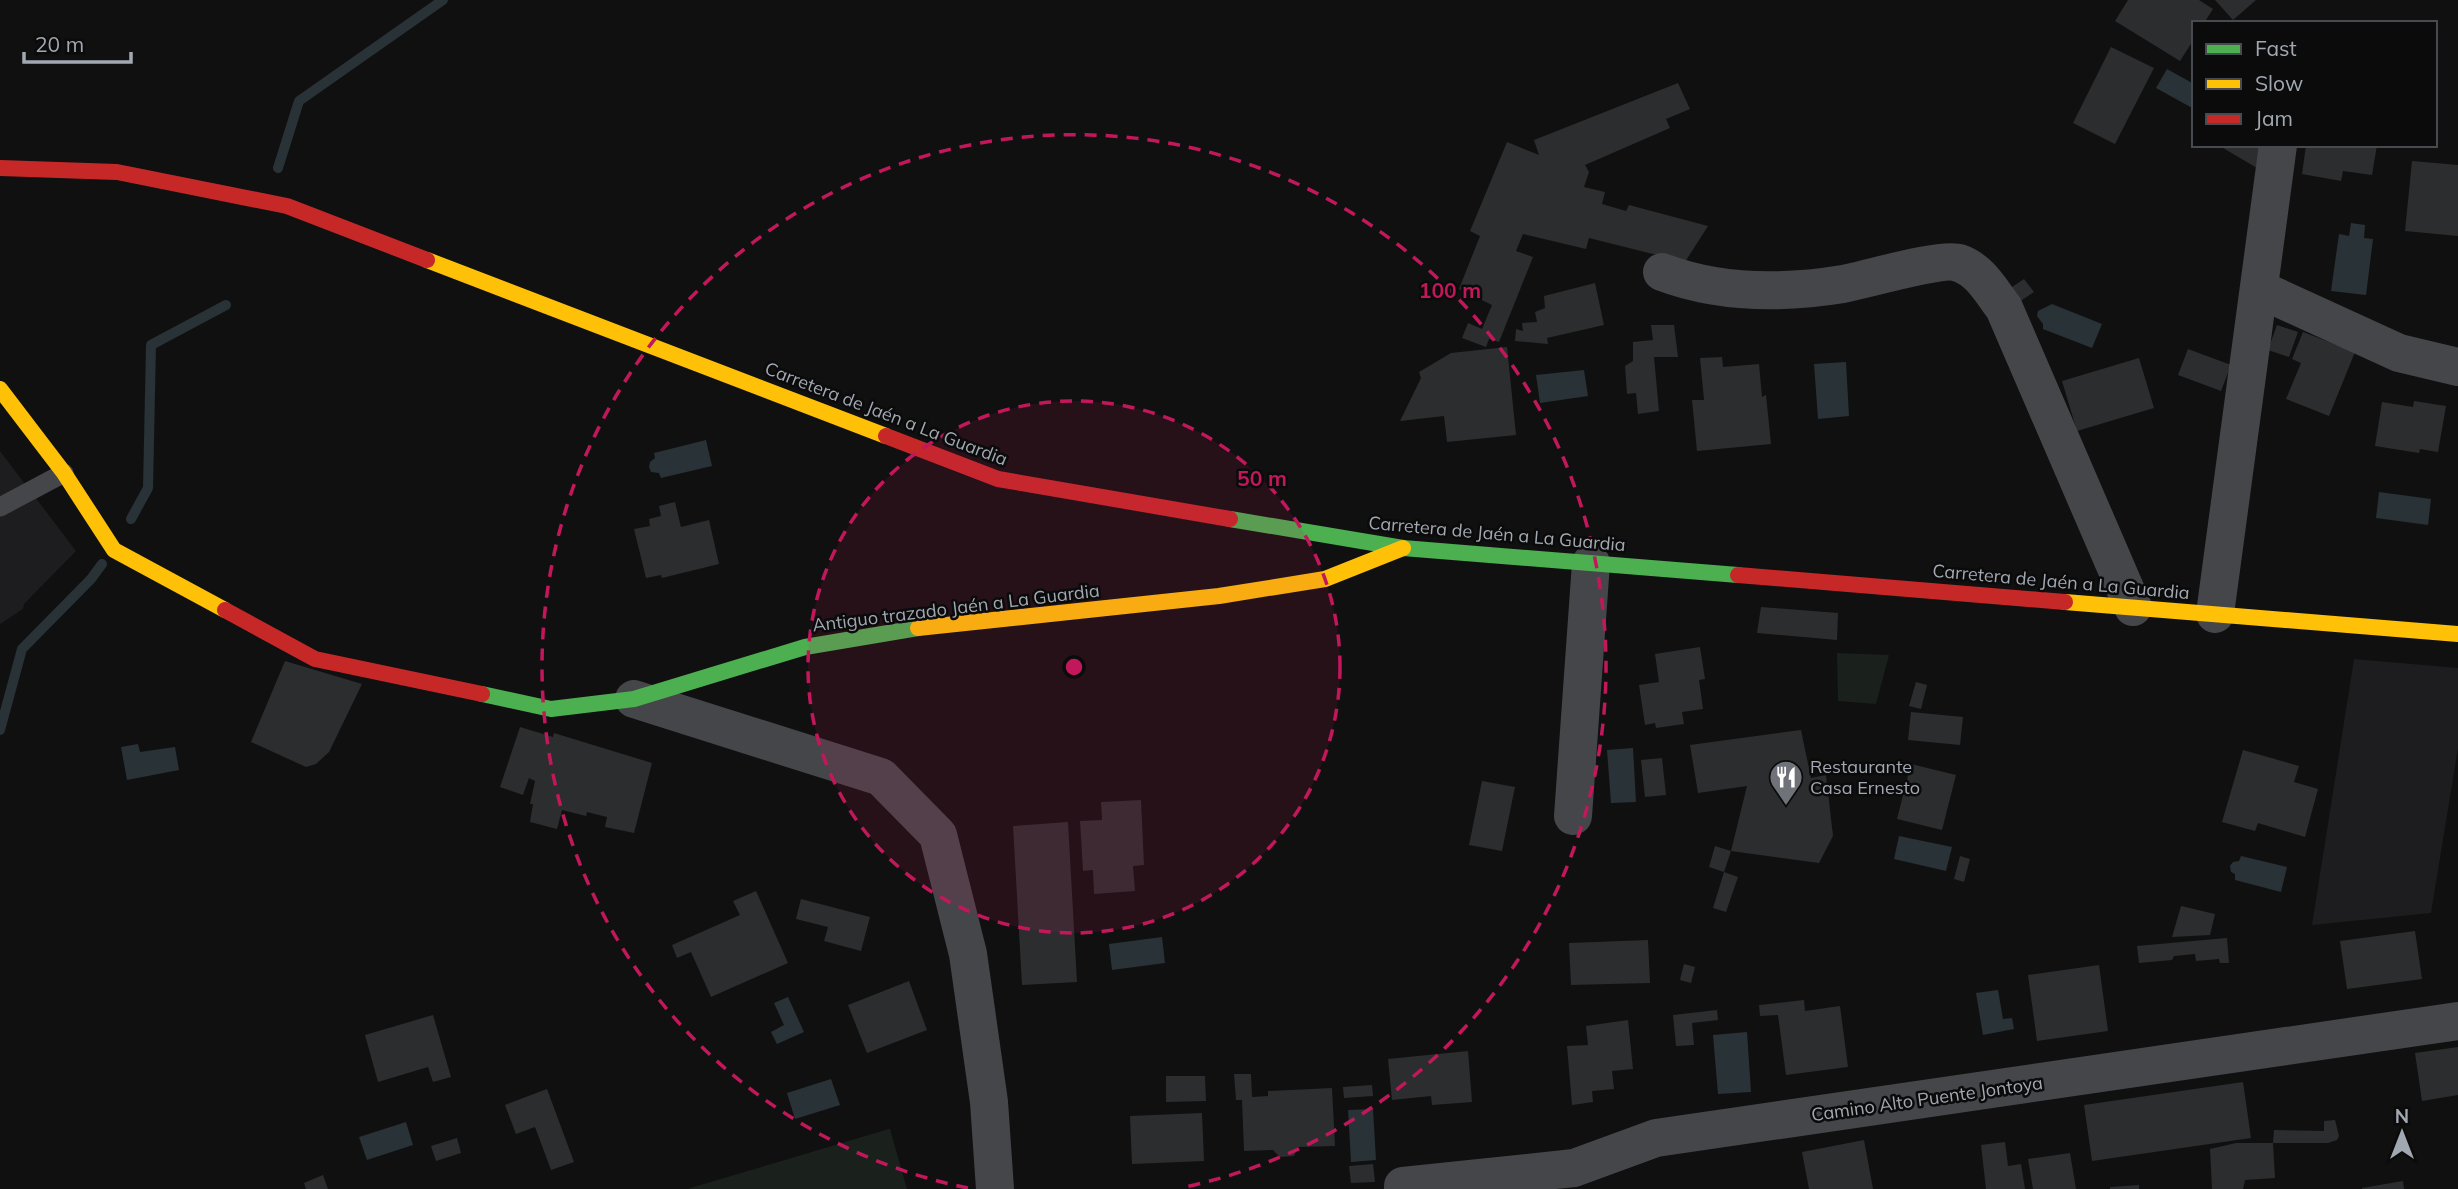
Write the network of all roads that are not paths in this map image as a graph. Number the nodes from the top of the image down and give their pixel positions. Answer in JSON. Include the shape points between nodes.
{"nodes":[{"id":1,"x":2278,"y":147,"type":"edge"},
{"id":2,"x":0,"y":168,"type":"edge"},
{"id":3,"x":1662,"y":272,"type":"dead end"},
{"id":4,"x":2259,"y":289,"type":"junction"},
{"id":5,"x":2458,"y":368,"type":"edge"},
{"id":6,"x":0,"y":389,"type":"edge"},
{"id":7,"x":64,"y":473,"type":"junction"},
{"id":8,"x":0,"y":507,"type":"edge"},
{"id":9,"x":1402,"y":548,"type":"junction"},
{"id":10,"x":1591,"y":563,"type":"junction"},
{"id":11,"x":2133,"y":607,"type":"junction"},
{"id":12,"x":2215,"y":614,"type":"junction"},
{"id":13,"x":2458,"y":634,"type":"edge"},
{"id":14,"x":634,"y":699,"type":"junction"},
{"id":15,"x":1573,"y":816,"type":"dead end"},
{"id":16,"x":2458,"y":1021,"type":"edge"},
{"id":17,"x":995,"y":1189,"type":"edge"},
{"id":18,"x":1403,"y":1189,"type":"edge"}],
"edges":[{"from":1,"to":4,"type":"street"},
{"from":2,"to":9,"type":"street","name":"Carretera de Jaén a La Guardia","via":[[117,172],[286,206],[998,479]]},
{"from":3,"to":11,"type":"street","via":[[1688,282],[1751,292],[1842,284],[1957,261],[1978,273],[2004,308]]},
{"from":4,"to":5,"type":"street","via":[[2399,353]]},
{"from":4,"to":12,"type":"street"},
{"from":6,"to":7,"type":"street","name":"Antiguo trazado Jaén a La Guardia"},
{"from":7,"to":8,"type":"lane"},
{"from":7,"to":14,"type":"street","name":"Antiguo trazado Jaén a La Guardia","via":[[114,550],[315,659],[551,709]]},
{"from":9,"to":10,"type":"street","name":"Carretera de Jaén a La Guardia"},
{"from":9,"to":14,"type":"street","name":"Antiguo trazado Jaén a La Guardia","via":[[1325,579],[1219,596],[928,627],[805,647]]},
{"from":10,"to":11,"type":"street","name":"Carretera de Jaén a La Guardia"},
{"from":10,"to":15,"type":"street"},
{"from":11,"to":12,"type":"street","name":"Carretera de Jaén a La Guardia"},
{"from":12,"to":13,"type":"street","name":"Carretera de Jaén a La Guardia"},
{"from":14,"to":17,"type":"street","via":[[881,777],[938,835],[968,954],[989,1102]]},
{"from":16,"to":18,"type":"street","name":"Camino Alto Puente Jontoya","via":[[1656,1138],[1574,1168]]}]}
